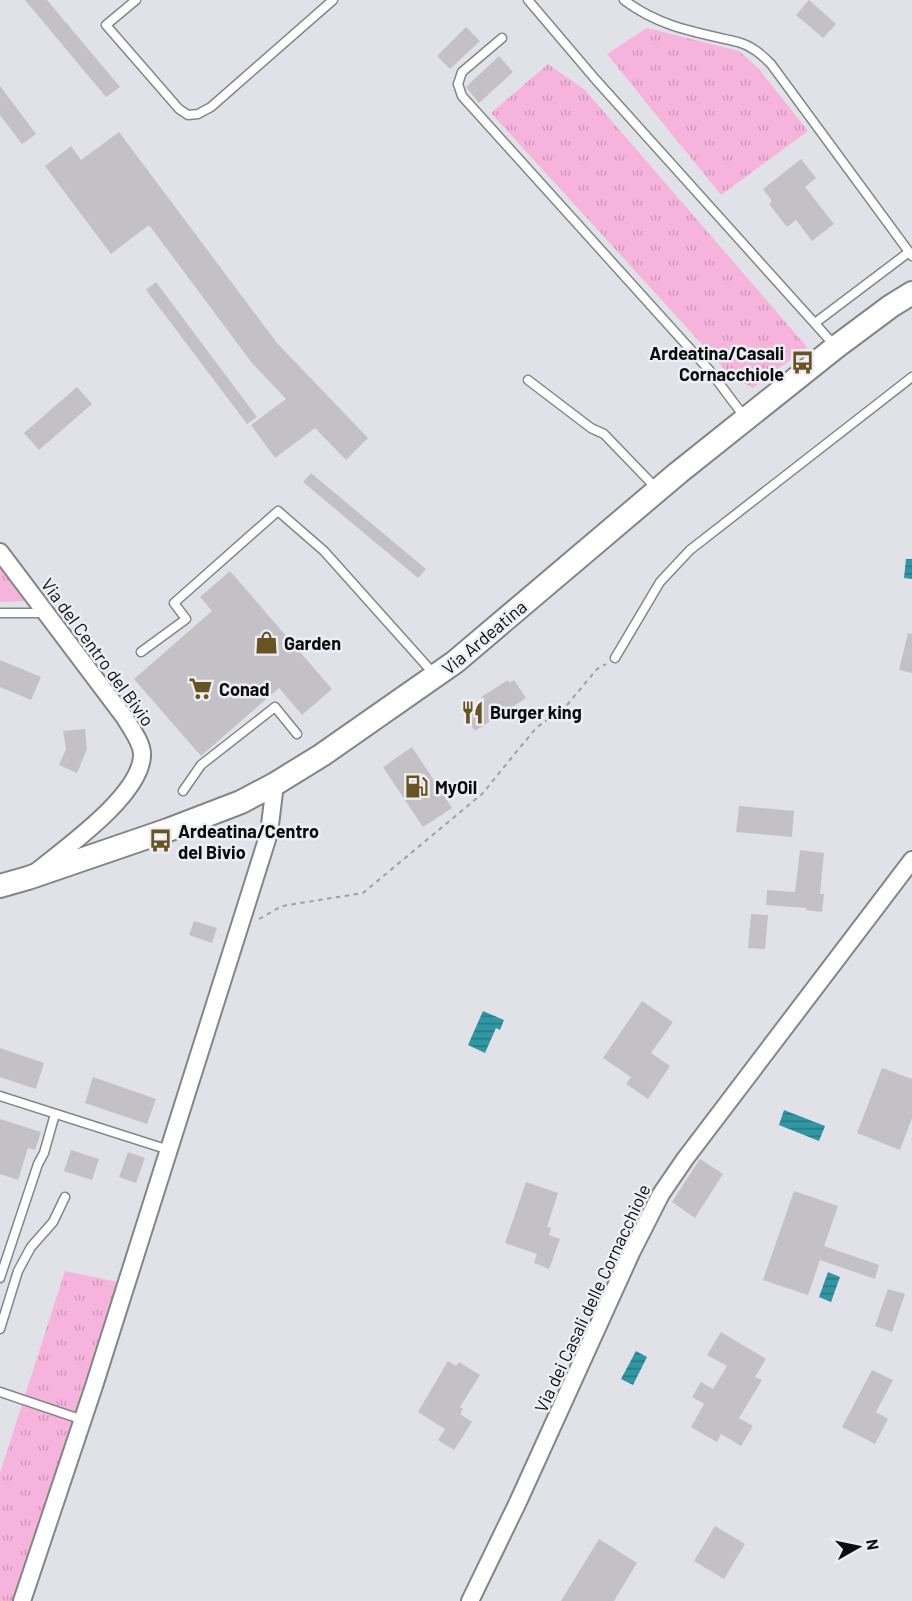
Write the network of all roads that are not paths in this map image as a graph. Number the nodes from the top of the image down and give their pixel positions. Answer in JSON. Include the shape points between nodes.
{"nodes":[{"id":1,"x":136,"y":0,"type":"edge"},
{"id":2,"x":333,"y":0,"type":"edge"},
{"id":3,"x":528,"y":0,"type":"edge"},
{"id":4,"x":624,"y":0,"type":"edge"},
{"id":5,"x":502,"y":38,"type":"dead end"},
{"id":6,"x":911,"y":254,"type":"edge"},
{"id":7,"x":912,"y":293,"type":"edge"},
{"id":8,"x":815,"y":323,"type":"junction"},
{"id":9,"x":836,"y":347,"type":"junction"},
{"id":10,"x":912,"y":376,"type":"edge"},
{"id":11,"x":528,"y":380,"type":"dead end"},
{"id":12,"x":746,"y":419,"type":"junction"},
{"id":13,"x":657,"y":490,"type":"junction"},
{"id":14,"x":0,"y":552,"type":"edge"},
{"id":15,"x":0,"y":613,"type":"edge"},
{"id":16,"x":47,"y":613,"type":"junction"},
{"id":17,"x":141,"y":652,"type":"dead end"},
{"id":18,"x":615,"y":658,"type":"road end"},
{"id":19,"x":436,"y":677,"type":"junction"},
{"id":20,"x":297,"y":734,"type":"dead end"},
{"id":21,"x":275,"y":784,"type":"junction"},
{"id":22,"x":183,"y":791,"type":"dead end"},
{"id":23,"x":912,"y":860,"type":"edge"},
{"id":24,"x":28,"y":878,"type":"junction"},
{"id":25,"x":0,"y":886,"type":"edge"},
{"id":26,"x":0,"y":1096,"type":"edge"},
{"id":27,"x":56,"y":1114,"type":"junction"},
{"id":28,"x":170,"y":1150,"type":"junction"},
{"id":29,"x":65,"y":1197,"type":"dead end"},
{"id":30,"x":0,"y":1278,"type":"edge"},
{"id":31,"x":0,"y":1329,"type":"edge"},
{"id":32,"x":0,"y":1392,"type":"edge"},
{"id":33,"x":83,"y":1420,"type":"junction"},
{"id":34,"x":22,"y":1601,"type":"edge"},
{"id":35,"x":470,"y":1601,"type":"edge"}],
"edges":[{"from":1,"to":2,"type":"lane","via":[[106,25],[188,115],[211,107]]},
{"from":3,"to":8,"type":"lane"},
{"from":4,"to":6,"type":"lane","via":[[659,22],[738,42],[759,52]]},
{"from":5,"to":12,"type":"lane","via":[[462,72],[458,84],[462,96],[710,371]]},
{"from":6,"to":8,"type":"lane"},
{"from":7,"to":9,"type":"main road","name":"Via Ardeatina"},
{"from":8,"to":9,"type":"lane"},
{"from":9,"to":12,"type":"main road","name":"Via Ardeatina"},
{"from":10,"to":18,"type":"lane","via":[[690,550],[660,582]]},
{"from":11,"to":13,"type":"lane","via":[[604,434]]},
{"from":12,"to":13,"type":"main road","name":"Via Ardeatina"},
{"from":13,"to":19,"type":"main road","name":"Via Ardeatina"},
{"from":14,"to":16,"type":"street","name":"Via del Centro del Bivio"},
{"from":15,"to":16,"type":"lane"},
{"from":16,"to":24,"type":"street","name":"Via del Centro del Bivio","via":[[125,718],[140,744],[142,757],[128,787],[102,819]]},
{"from":17,"to":19,"type":"lane","via":[[186,619],[174,603],[278,511],[324,551]]},
{"from":19,"to":21,"type":"main road","name":"Via Ardeatina"},
{"from":20,"to":22,"type":"lane","via":[[275,707],[201,765]]},
{"from":21,"to":24,"type":"main road","name":"Via Ardeatina","via":[[202,818]]},
{"from":21,"to":28,"type":"street","via":[[269,833]]},
{"from":23,"to":35,"type":"street","name":"Via dei Casali delle Cornacchiole","via":[[661,1194]]},
{"from":24,"to":25,"type":"main road","name":"Via Ardeatina"},
{"from":26,"to":27,"type":"lane"},
{"from":27,"to":28,"type":"lane"},
{"from":27,"to":30,"type":"lane"},
{"from":28,"to":33,"type":"street"},
{"from":29,"to":31,"type":"lane","via":[[53,1222],[31,1247],[18,1271]]},
{"from":32,"to":33,"type":"lane"},
{"from":33,"to":34,"type":"street"}]}
